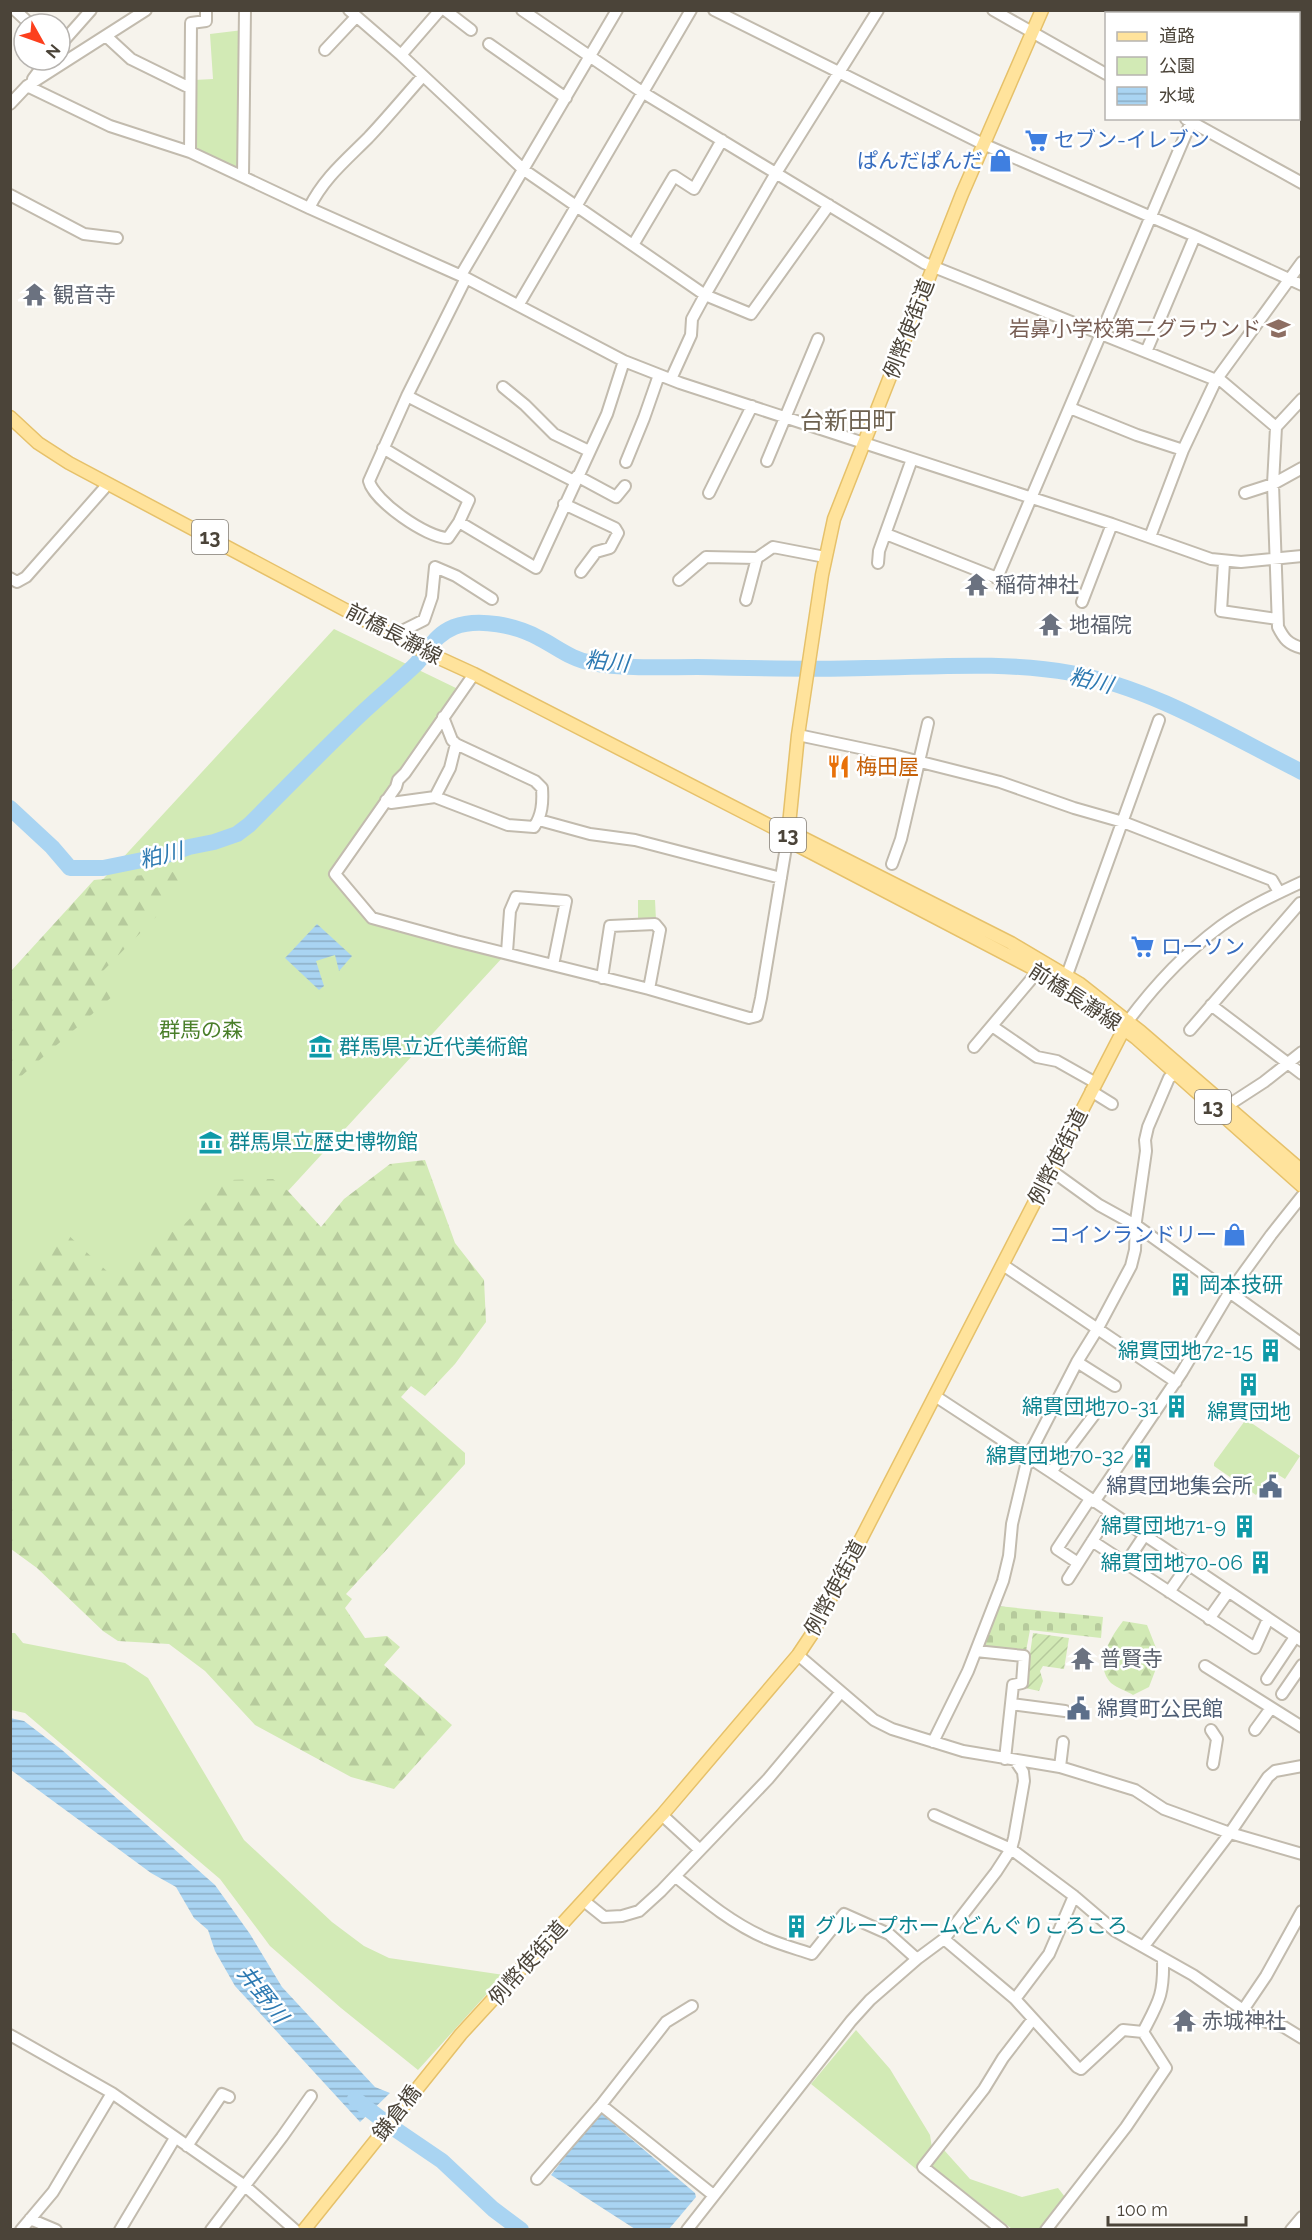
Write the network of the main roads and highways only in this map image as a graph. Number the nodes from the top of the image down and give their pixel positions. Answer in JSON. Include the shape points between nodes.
{"nodes":[{"id":1,"x":1042,"y":10,"type":"edge"},
{"id":2,"x":10,"y":417,"type":"edge"},
{"id":3,"x":788,"y":835,"type":"junction"},
{"id":4,"x":1126,"y":1025,"type":"junction"},
{"id":5,"x":1302,"y":1171,"type":"edge"},
{"id":6,"x":1302,"y":1186,"type":"edge"},
{"id":7,"x":426,"y":2076,"type":"joint"},
{"id":8,"x":304,"y":2229,"type":"edge"}],
"edges":[{"from":1,"to":3,"type":"main road","name":"例幣使街道","via":[[983,144],[834,519],[798,735]]},
{"from":2,"to":3,"type":"main road","name":"前橋長瀞線","number":"13","via":[[38,443],[108,484],[415,647]]},
{"from":3,"to":4,"type":"main road","name":"前橋長瀞線","number":"13","via":[[795,844],[1063,984]]},
{"from":3,"to":4,"type":"main road","name":"前橋長瀞線","number":"13","via":[[799,836],[1011,943],[1080,984]]},
{"from":4,"to":5,"type":"main road","name":"前橋長瀞線","number":"13"},
{"from":4,"to":6,"type":"main road","name":"前橋長瀞線","number":"13","via":[[1175,1074]]},
{"from":4,"to":7,"type":"main road","name":"例幣使街道","via":[[812,1634],[662,1815]]},
{"from":7,"to":8,"type":"main road","name":"鎌倉橋"}]}
